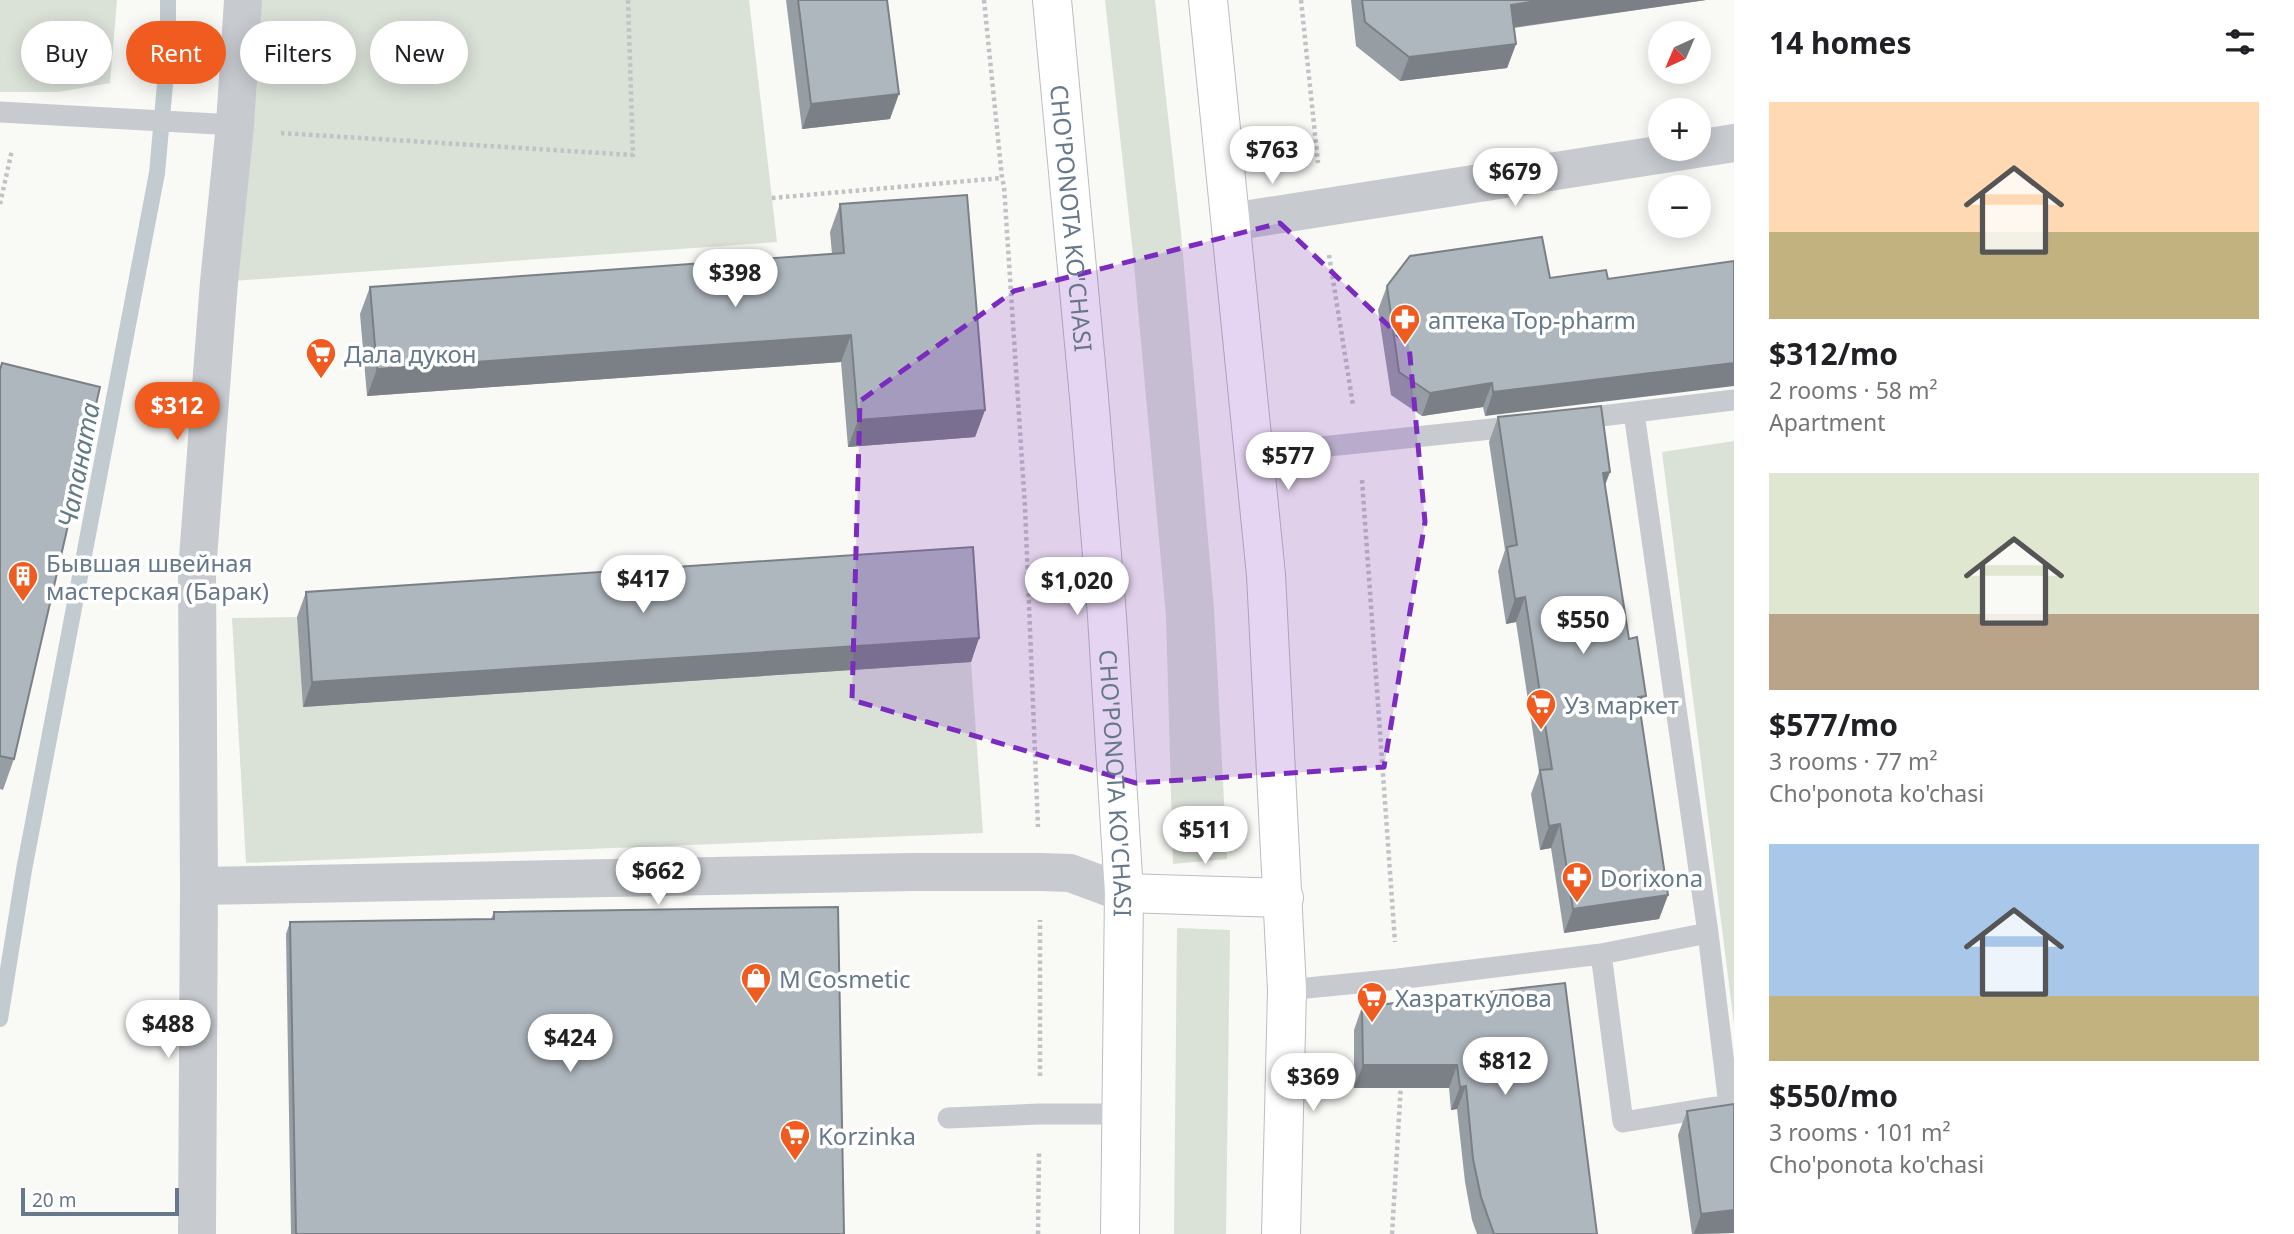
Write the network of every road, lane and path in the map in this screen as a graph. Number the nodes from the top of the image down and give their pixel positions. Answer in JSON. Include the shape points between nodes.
{"nodes":[{"id":1,"x":243,"y":0,"type":"edge"},
{"id":2,"x":628,"y":0,"type":"edge"},
{"id":3,"x":984,"y":0,"type":"edge"},
{"id":4,"x":1052,"y":0,"type":"edge"},
{"id":5,"x":1208,"y":0,"type":"edge"},
{"id":6,"x":10,"y":113,"type":"edge"},
{"id":7,"x":236,"y":125,"type":"junction"},
{"id":8,"x":1734,"y":143,"type":"edge"},
{"id":9,"x":1002,"y":178,"type":"junction"},
{"id":10,"x":772,"y":198,"type":"dead end"},
{"id":11,"x":0,"y":204,"type":"edge"},
{"id":12,"x":1231,"y":222,"type":"junction"},
{"id":13,"x":1734,"y":400,"type":"edge"},
{"id":14,"x":1634,"y":413,"type":"junction"},
{"id":15,"x":1359,"y":444,"type":"junction"},
{"id":16,"x":1254,"y":454,"type":"junction"},
{"id":17,"x":1040,"y":872,"type":"junction"},
{"id":18,"x":199,"y":886,"type":"junction"},
{"id":19,"x":1124,"y":893,"type":"junction"},
{"id":20,"x":1284,"y":898,"type":"junction"},
{"id":21,"x":1708,"y":933,"type":"junction"},
{"id":22,"x":1601,"y":954,"type":"junction"},
{"id":23,"x":1398,"y":979,"type":"junction"},
{"id":24,"x":1287,"y":990,"type":"junction"},
{"id":25,"x":1402,"y":1078,"type":"edge"},
{"id":26,"x":1732,"y":1105,"type":"edge"},
{"id":27,"x":1040,"y":1114,"type":"junction"},
{"id":28,"x":1122,"y":1114,"type":"junction"},
{"id":29,"x":948,"y":1118,"type":"dead end"},
{"id":30,"x":197,"y":1234,"type":"edge"},
{"id":31,"x":1038,"y":1234,"type":"edge"},
{"id":32,"x":1120,"y":1234,"type":"edge"},
{"id":33,"x":1281,"y":1234,"type":"edge"},
{"id":34,"x":1392,"y":1234,"type":"edge"}],
"edges":[{"from":1,"to":7,"type":"street"},
{"from":2,"to":7,"type":"path","via":[[633,155],[271,133]]},
{"from":3,"to":9,"type":"path"},
{"from":4,"to":19,"type":"main road","name":"CHO'PONOTA KO'CHASI","via":[[1091,411]]},
{"from":5,"to":12,"type":"main road"},
{"from":6,"to":7,"type":"lane"},
{"from":6,"to":11,"type":"path"},
{"from":7,"to":18,"type":"street","via":[[197,571]]},
{"from":8,"to":12,"type":"street"},
{"from":9,"to":10,"type":"path"},
{"from":9,"to":17,"type":"path","via":[[1025,507]]},
{"from":12,"to":16,"type":"main road"},
{"from":13,"to":14,"type":"lane"},
{"from":14,"to":15,"type":"lane"},
{"from":14,"to":21,"type":"lane"},
{"from":15,"to":16,"type":"lane"},
{"from":15,"to":23,"type":"path"},
{"from":16,"to":20,"type":"main road","via":[[1266,575]]},
{"from":17,"to":18,"type":"street"},
{"from":17,"to":19,"type":"street","via":[[1070,873]]},
{"from":17,"to":27,"type":"path"},
{"from":18,"to":30,"type":"street"},
{"from":19,"to":20,"type":"main road"},
{"from":19,"to":28,"type":"main road","name":"CHO'PONOTA KO'CHASI"},
{"from":20,"to":24,"type":"main road"},
{"from":21,"to":22,"type":"lane"},
{"from":21,"to":26,"type":"lane"},
{"from":22,"to":23,"type":"lane"},
{"from":22,"to":26,"type":"lane","via":[[1623,1122]]},
{"from":23,"to":24,"type":"lane"},
{"from":24,"to":33,"type":"main road"},
{"from":25,"to":34,"type":"path"},
{"from":27,"to":28,"type":"lane"},
{"from":27,"to":29,"type":"lane"},
{"from":27,"to":31,"type":"path"},
{"from":28,"to":32,"type":"main road","name":"CHO'PONOTA KO'CHASI"}]}
